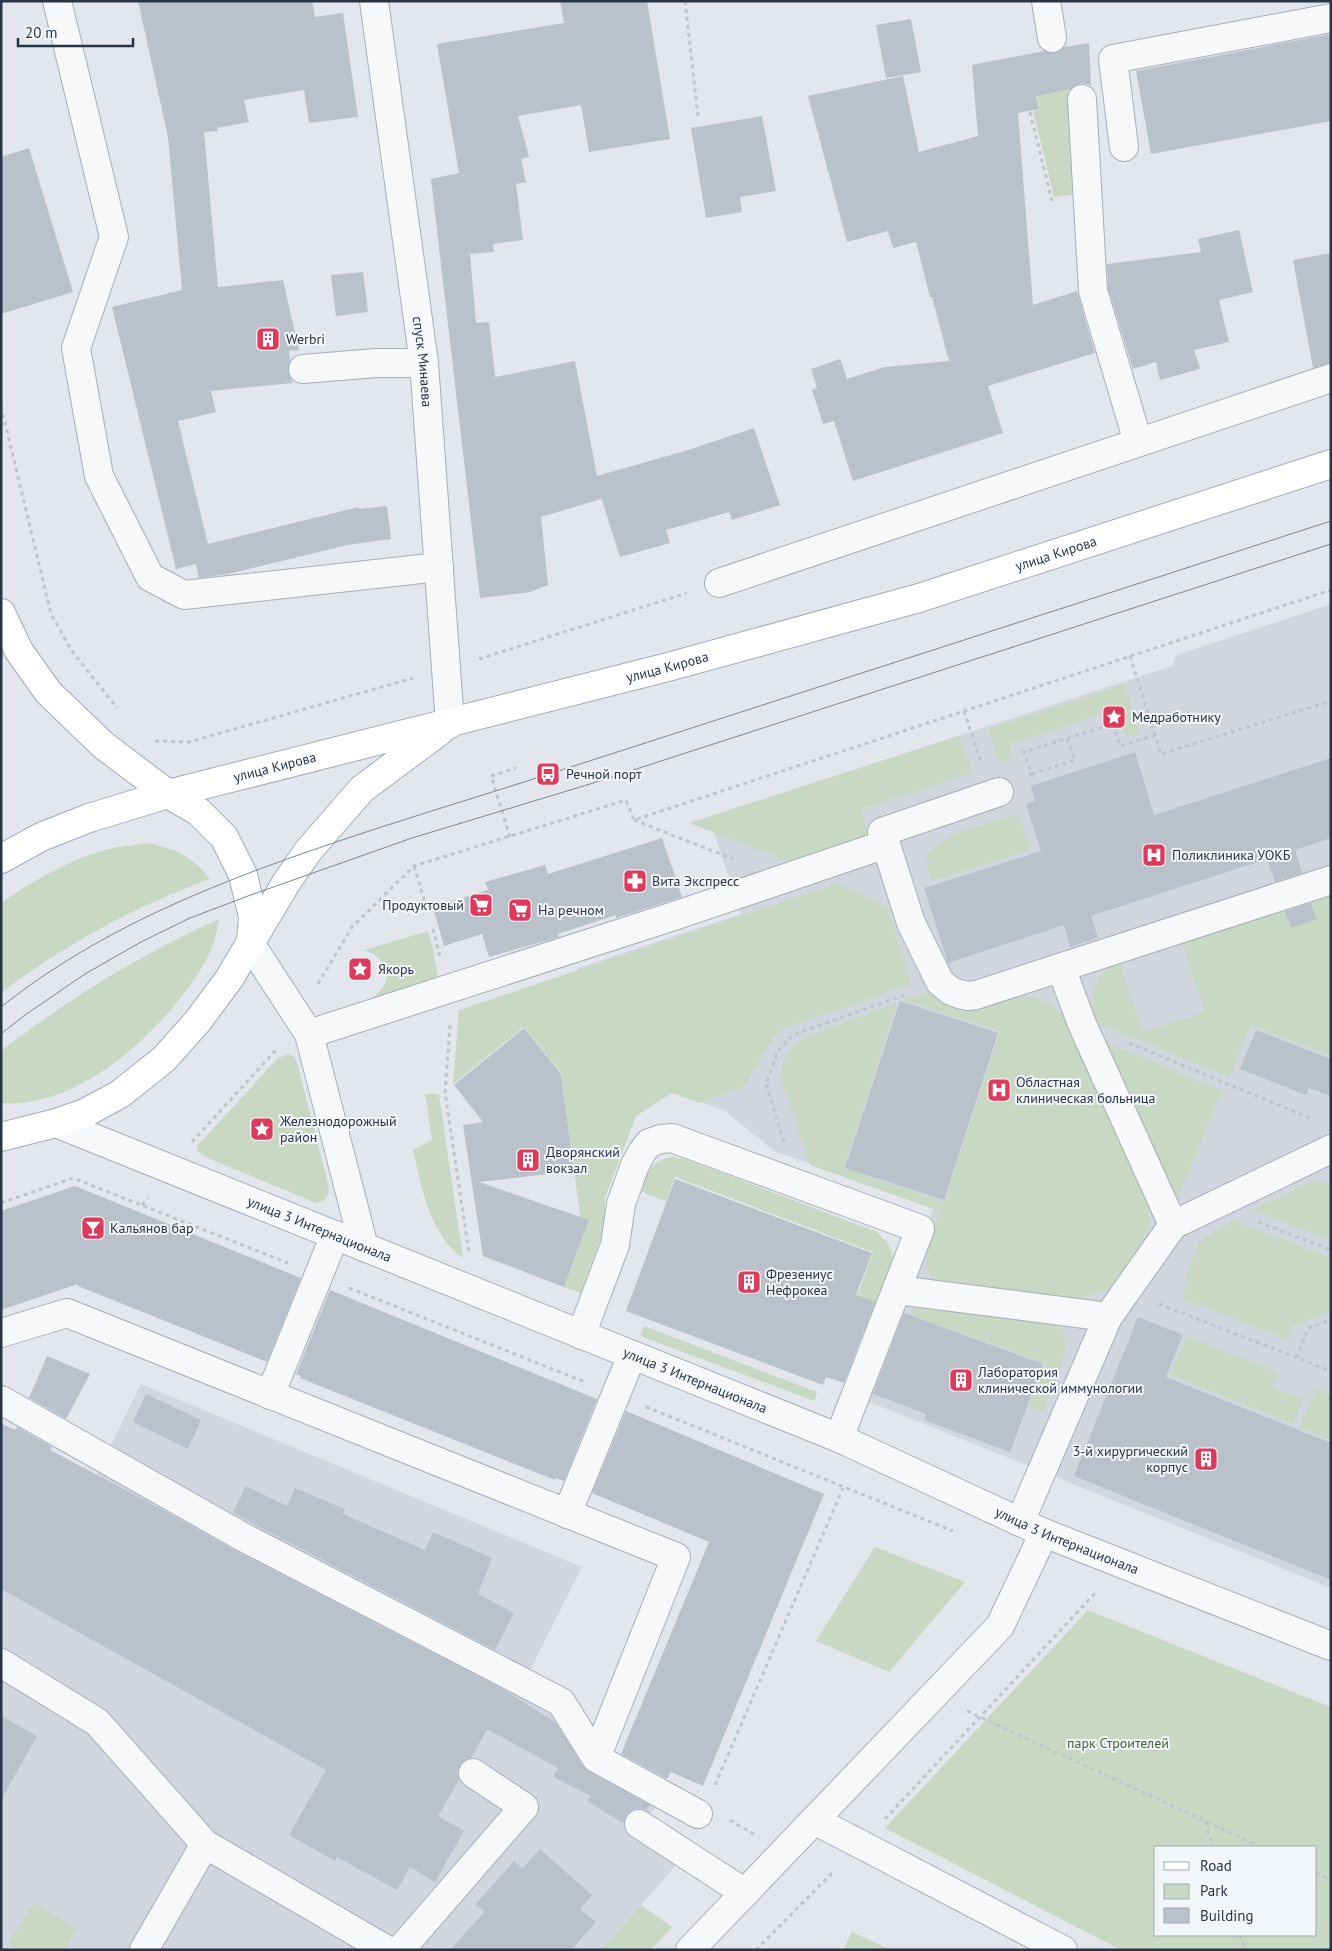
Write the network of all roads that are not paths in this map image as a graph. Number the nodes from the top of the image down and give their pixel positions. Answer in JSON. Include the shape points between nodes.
{"nodes":[{"id":1,"x":57,"y":1,"type":"edge"},
{"id":2,"x":374,"y":1,"type":"edge"},
{"id":3,"x":1046,"y":1,"type":"edge"},
{"id":4,"x":1331,"y":18,"type":"edge"},
{"id":5,"x":1052,"y":38,"type":"dead end"},
{"id":6,"x":1082,"y":100,"type":"dead end"},
{"id":7,"x":1124,"y":147,"type":"dead end"},
{"id":8,"x":424,"y":362,"type":"junction"},
{"id":9,"x":303,"y":369,"type":"dead end"},
{"id":10,"x":1331,"y":378,"type":"edge"},
{"id":11,"x":1138,"y":442,"type":"junction"},
{"id":12,"x":1331,"y":464,"type":"edge"},
{"id":13,"x":439,"y":567,"type":"junction"},
{"id":14,"x":719,"y":583,"type":"road end"},
{"id":15,"x":1,"y":613,"type":"edge"},
{"id":16,"x":450,"y":724,"type":"junction"},
{"id":17,"x":998,"y":792,"type":"dead end"},
{"id":18,"x":168,"y":794,"type":"junction"},
{"id":19,"x":886,"y":844,"type":"junction"},
{"id":20,"x":1,"y":859,"type":"edge"},
{"id":21,"x":1331,"y":880,"type":"edge"},
{"id":22,"x":250,"y":945,"type":"junction"},
{"id":23,"x":1061,"y":968,"type":"junction"},
{"id":24,"x":309,"y":1034,"type":"junction"},
{"id":25,"x":56,"y":1123,"type":"junction"},
{"id":26,"x":2,"y":1137,"type":"edge"},
{"id":27,"x":1331,"y":1149,"type":"edge"},
{"id":28,"x":1173,"y":1224,"type":"junction"},
{"id":29,"x":335,"y":1235,"type":"junction"},
{"id":30,"x":364,"y":1247,"type":"junction"},
{"id":31,"x":897,"y":1290,"type":"junction"},
{"id":32,"x":1108,"y":1316,"type":"junction"},
{"id":33,"x":1,"y":1333,"type":"edge"},
{"id":34,"x":581,"y":1335,"type":"junction"},
{"id":35,"x":632,"y":1355,"type":"junction"},
{"id":36,"x":270,"y":1395,"type":"junction"},
{"id":37,"x":1,"y":1400,"type":"edge"},
{"id":38,"x":839,"y":1438,"type":"junction"},
{"id":39,"x":567,"y":1514,"type":"junction"},
{"id":40,"x":1020,"y":1522,"type":"junction"},
{"id":41,"x":1044,"y":1532,"type":"junction"},
{"id":42,"x":1331,"y":1646,"type":"edge"},
{"id":43,"x":1,"y":1663,"type":"edge"},
{"id":44,"x":596,"y":1758,"type":"junction"},
{"id":45,"x":473,"y":1773,"type":"dead end"},
{"id":46,"x":689,"y":1809,"type":"road end"},
{"id":47,"x":814,"y":1820,"type":"junction"},
{"id":48,"x":638,"y":1824,"type":"dead end"},
{"id":49,"x":205,"y":1844,"type":"junction"},
{"id":50,"x":744,"y":1893,"type":"junction"},
{"id":51,"x":144,"y":1950,"type":"edge"},
{"id":52,"x":387,"y":1950,"type":"edge"},
{"id":53,"x":400,"y":1950,"type":"edge"},
{"id":54,"x":690,"y":1950,"type":"edge"},
{"id":55,"x":1063,"y":1950,"type":"edge"}],
"edges":[{"from":1,"to":13,"type":"street","via":[[114,237],[76,348],[99,476],[150,577],[184,595]]},
{"from":2,"to":8,"type":"street","name":"спуск Минаева"},
{"from":3,"to":5,"type":"street"},
{"from":4,"to":7,"type":"street","via":[[1113,59]]},
{"from":6,"to":11,"type":"street","via":[[1093,291]]},
{"from":8,"to":9,"type":"street","via":[[376,362]]},
{"from":8,"to":13,"type":"street","name":"спуск Минаева"},
{"from":10,"to":11,"type":"street"},
{"from":11,"to":14,"type":"street"},
{"from":12,"to":16,"type":"main road","name":"улица Кирова","via":[[919,598]]},
{"from":13,"to":16,"type":"street","name":"спуск Минаева"},
{"from":15,"to":18,"type":"main road","via":[[19,651],[48,692],[103,745]]},
{"from":16,"to":18,"type":"main road","name":"улица Кирова"},
{"from":16,"to":22,"type":"main road","via":[[362,789],[308,851]]},
{"from":17,"to":19,"type":"street","via":[[882,832]]},
{"from":18,"to":20,"type":"main road","name":"улица Кирова","via":[[81,821],[41,837]]},
{"from":18,"to":22,"type":"main road","via":[[199,812],[224,836],[248,896],[252,916]]},
{"from":19,"to":23,"type":"street","via":[[911,923],[940,982],[951,992],[968,996]]},
{"from":19,"to":24,"type":"street"},
{"from":21,"to":23,"type":"street"},
{"from":22,"to":24,"type":"street"},
{"from":22,"to":25,"type":"main road","via":[[197,1022],[164,1059],[120,1094],[85,1113]]},
{"from":23,"to":28,"type":"street","via":[[1082,1024]]},
{"from":24,"to":30,"type":"street"},
{"from":25,"to":26,"type":"main road"},
{"from":25,"to":29,"type":"street","name":"улица 3 Интернационала"},
{"from":27,"to":28,"type":"street"},
{"from":28,"to":32,"type":"street"},
{"from":29,"to":30,"type":"street","name":"улица 3 Интернационала"},
{"from":29,"to":36,"type":"street"},
{"from":30,"to":34,"type":"street","name":"улица 3 Интернационала"},
{"from":31,"to":32,"type":"street"},
{"from":31,"to":34,"type":"street","via":[[920,1229],[672,1138],[661,1139],[649,1143],[635,1165],[621,1204],[615,1244]]},
{"from":31,"to":38,"type":"street"},
{"from":32,"to":40,"type":"street"},
{"from":33,"to":36,"type":"street","via":[[67,1312]]},
{"from":34,"to":35,"type":"street","name":"улица 3 Интернационала"},
{"from":35,"to":38,"type":"street","name":"улица 3 Интернационала"},
{"from":35,"to":39,"type":"street"},
{"from":36,"to":39,"type":"street"},
{"from":37,"to":44,"type":"street","via":[[240,1536],[561,1702]]},
{"from":38,"to":40,"type":"street","name":"улица 3 Интернационала"},
{"from":39,"to":44,"type":"street","via":[[676,1558]]},
{"from":40,"to":41,"type":"street","name":"улица 3 Интернационала"},
{"from":41,"to":42,"type":"street","name":"улица 3 Интернационала"},
{"from":41,"to":47,"type":"street","via":[[1000,1626]]},
{"from":43,"to":49,"type":"street","via":[[97,1722]]},
{"from":44,"to":46,"type":"street"},
{"from":45,"to":53,"type":"street","via":[[524,1807]]},
{"from":47,"to":50,"type":"street"},
{"from":47,"to":55,"type":"street"},
{"from":48,"to":50,"type":"street"},
{"from":49,"to":51,"type":"street"},
{"from":49,"to":52,"type":"street"},
{"from":50,"to":54,"type":"street"}]}
